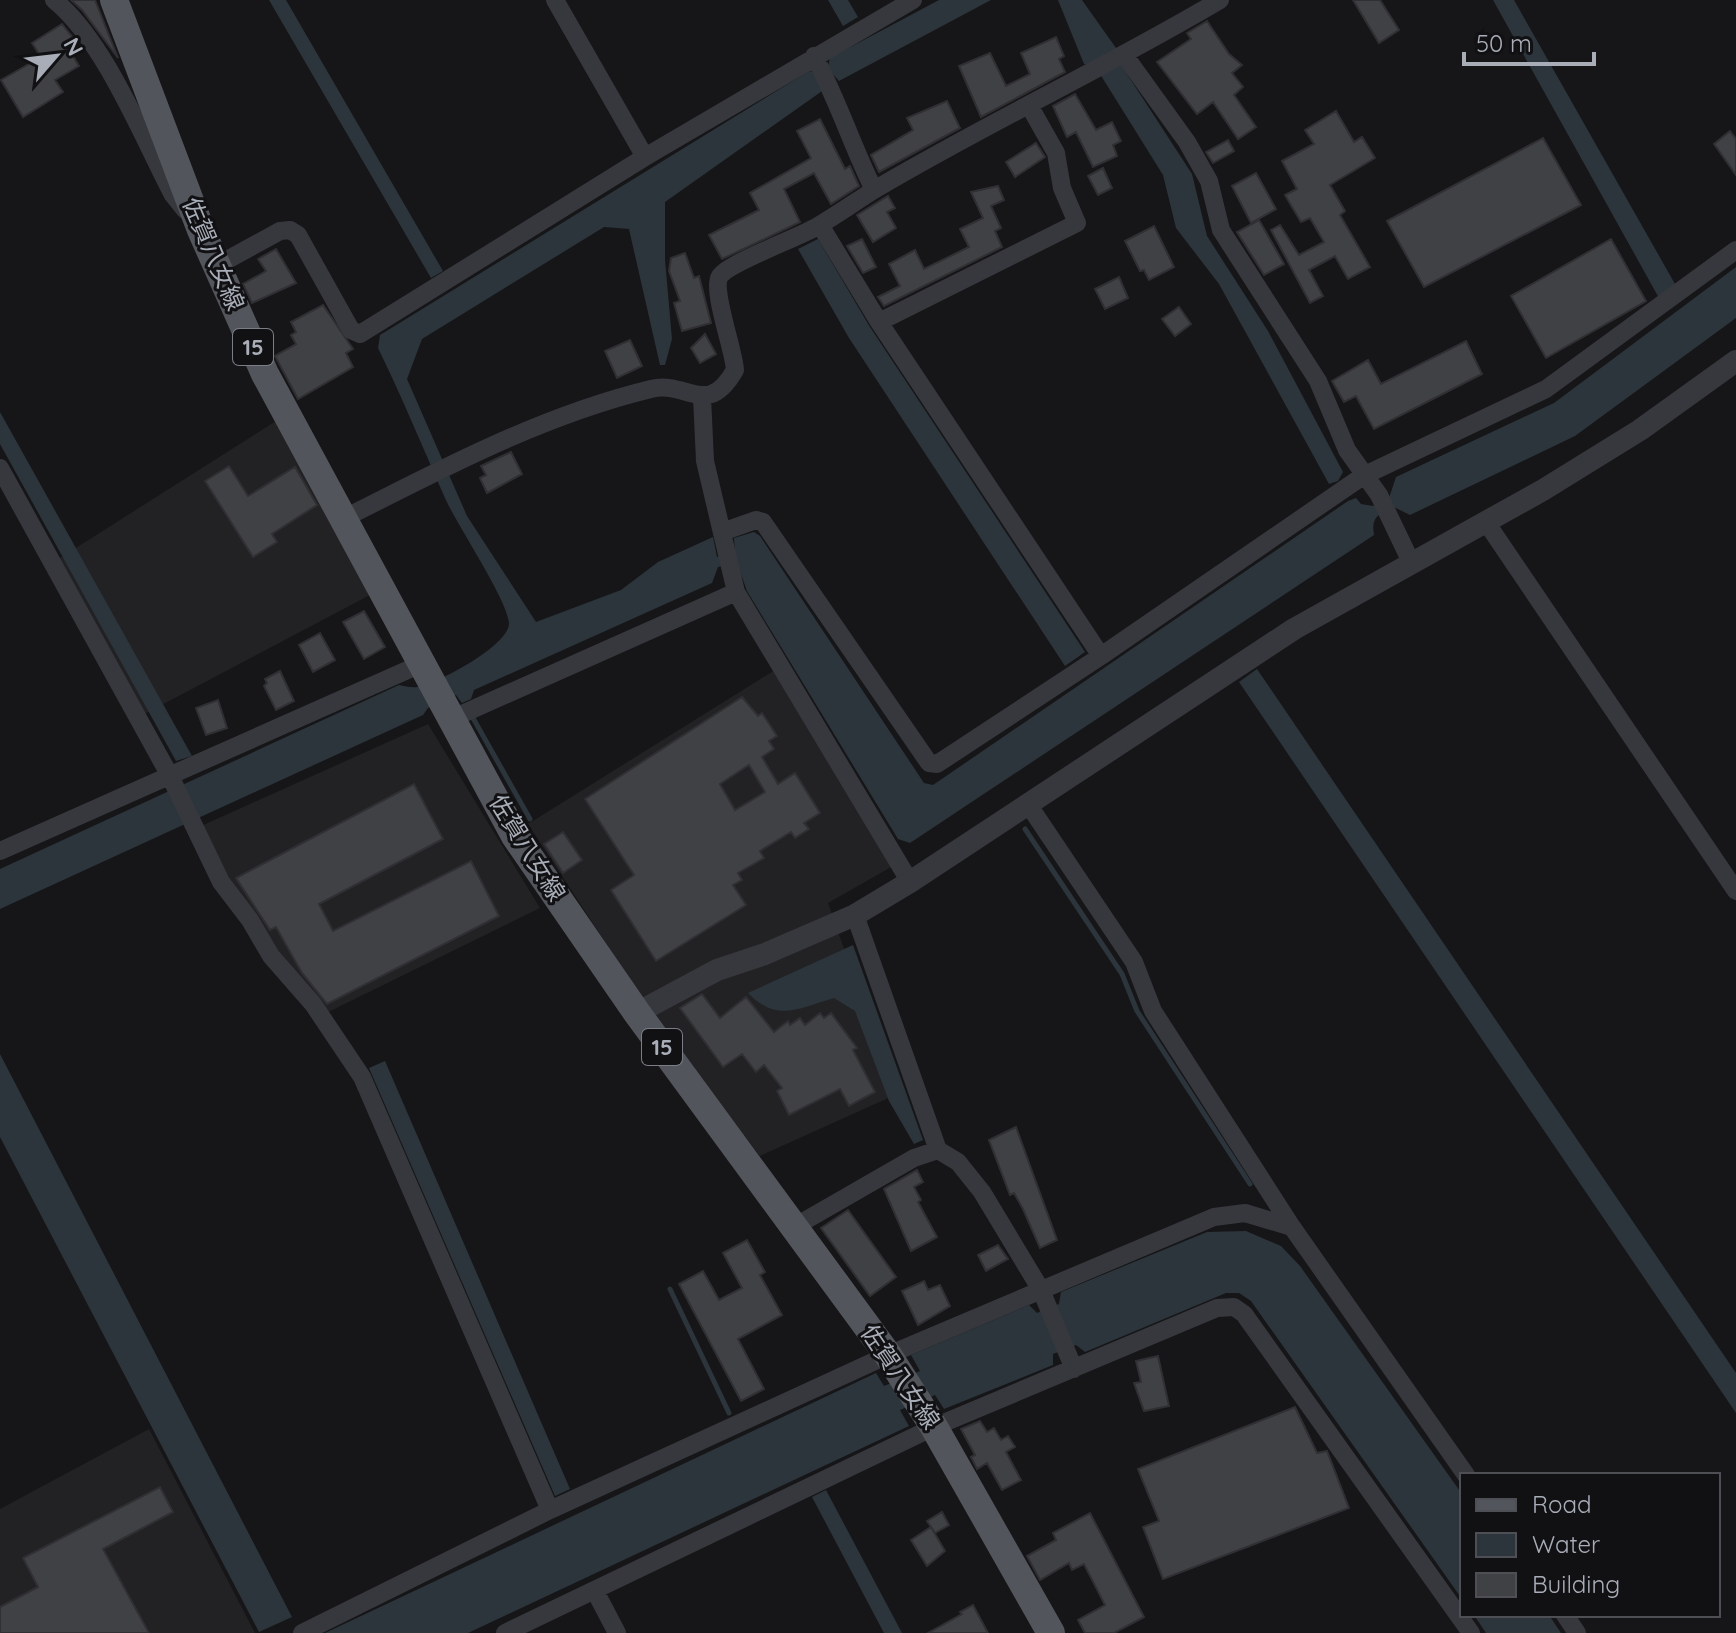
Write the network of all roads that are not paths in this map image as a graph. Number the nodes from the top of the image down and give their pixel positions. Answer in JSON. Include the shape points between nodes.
{"nodes":[{"id":1,"x":54,"y":0,"type":"edge"},
{"id":2,"x":114,"y":0,"type":"edge"},
{"id":3,"x":555,"y":0,"type":"edge"},
{"id":4,"x":913,"y":0,"type":"edge"},
{"id":5,"x":1220,"y":0,"type":"edge"},
{"id":6,"x":1123,"y":57,"type":"junction"},
{"id":7,"x":820,"y":67,"type":"junction"},
{"id":8,"x":1030,"y":107,"type":"junction"},
{"id":9,"x":645,"y":157,"type":"junction"},
{"id":10,"x":874,"y":190,"type":"junction"},
{"id":11,"x":820,"y":225,"type":"junction"},
{"id":12,"x":201,"y":230,"type":"junction"},
{"id":13,"x":1736,"y":250,"type":"edge"},
{"id":14,"x":216,"y":266,"type":"junction"},
{"id":15,"x":879,"y":322,"type":"junction"},
{"id":16,"x":1736,"y":361,"type":"edge"},
{"id":17,"x":702,"y":397,"type":"junction"},
{"id":18,"x":0,"y":468,"type":"edge"},
{"id":19,"x":1363,"y":476,"type":"junction"},
{"id":20,"x":343,"y":519,"type":"junction"},
{"id":21,"x":1486,"y":522,"type":"junction"},
{"id":22,"x":722,"y":532,"type":"junction"},
{"id":23,"x":1411,"y":562,"type":"junction"},
{"id":24,"x":736,"y":592,"type":"junction"},
{"id":25,"x":1101,"y":656,"type":"junction"},
{"id":26,"x":424,"y":671,"type":"junction"},
{"id":27,"x":448,"y":713,"type":"junction"},
{"id":28,"x":170,"y":776,"type":"junction"},
{"id":29,"x":1028,"y":804,"type":"junction"},
{"id":30,"x":0,"y":851,"type":"edge"},
{"id":31,"x":910,"y":882,"type":"junction"},
{"id":32,"x":1736,"y":891,"type":"edge"},
{"id":33,"x":855,"y":915,"type":"junction"},
{"id":34,"x":637,"y":1013,"type":"junction"},
{"id":35,"x":938,"y":1150,"type":"junction"},
{"id":36,"x":794,"y":1227,"type":"junction"},
{"id":37,"x":1292,"y":1227,"type":"junction"},
{"id":38,"x":1041,"y":1290,"type":"junction"},
{"id":39,"x":894,"y":1364,"type":"junction"},
{"id":40,"x":1074,"y":1369,"type":"junction"},
{"id":41,"x":927,"y":1417,"type":"junction"},
{"id":42,"x":1465,"y":1473,"type":"edge"},
{"id":43,"x":550,"y":1510,"type":"junction"},
{"id":44,"x":595,"y":1591,"type":"junction"},
{"id":45,"x":302,"y":1633,"type":"edge"},
{"id":46,"x":505,"y":1633,"type":"edge"},
{"id":47,"x":617,"y":1633,"type":"edge"},
{"id":48,"x":1051,"y":1633,"type":"edge"},
{"id":49,"x":1471,"y":1633,"type":"edge"}],
"edges":[{"from":1,"to":12,"type":"street","via":[[81,27],[173,195]]},
{"from":2,"to":12,"type":"main road","name":"佐賀八女線","number":"15"},
{"from":3,"to":9,"type":"street"},
{"from":4,"to":7,"type":"street"},
{"from":5,"to":6,"type":"street"},
{"from":6,"to":8,"type":"street"},
{"from":6,"to":19,"type":"street","via":[[1187,142],[1209,181],[1221,230],[1297,346]]},
{"from":7,"to":9,"type":"street"},
{"from":7,"to":10,"type":"street"},
{"from":8,"to":10,"type":"street"},
{"from":8,"to":15,"type":"street","via":[[1056,153],[1062,188],[1077,223]]},
{"from":9,"to":14,"type":"street","via":[[360,334],[351,330],[298,235],[290,230]]},
{"from":10,"to":11,"type":"street"},
{"from":11,"to":15,"type":"street"},
{"from":11,"to":17,"type":"street","via":[[719,277],[717,290],[735,370],[727,385]]},
{"from":12,"to":14,"type":"main road","name":"佐賀八女線","number":"15"},
{"from":13,"to":19,"type":"street","via":[[1546,389]]},
{"from":14,"to":20,"type":"main road","name":"佐賀八女線","number":"15","via":[[265,374]]},
{"from":15,"to":25,"type":"street"},
{"from":16,"to":21,"type":"street","via":[[1640,430]]},
{"from":17,"to":20,"type":"street","via":[[654,387],[592,407],[440,470]]},
{"from":17,"to":22,"type":"street","via":[[705,461]]},
{"from":18,"to":28,"type":"street"},
{"from":19,"to":23,"type":"street","via":[[1379,495]]},
{"from":19,"to":25,"type":"street"},
{"from":20,"to":26,"type":"main road","name":"佐賀八女線","number":"15"},
{"from":21,"to":23,"type":"street"},
{"from":21,"to":32,"type":"street"},
{"from":22,"to":24,"type":"street"},
{"from":22,"to":25,"type":"street","via":[[763,522],[929,763],[937,764]]},
{"from":23,"to":29,"type":"street","via":[[1294,629]]},
{"from":24,"to":27,"type":"street"},
{"from":24,"to":31,"type":"street"},
{"from":26,"to":27,"type":"main road","name":"佐賀八女線","number":"15"},
{"from":26,"to":28,"type":"street"},
{"from":27,"to":34,"type":"main road","name":"佐賀八女線","number":"15","via":[[515,836]]},
{"from":28,"to":30,"type":"street"},
{"from":28,"to":43,"type":"street","via":[[221,882],[362,1077]]},
{"from":29,"to":31,"type":"street"},
{"from":29,"to":37,"type":"street","via":[[1134,962],[1153,1011]]},
{"from":31,"to":33,"type":"street"},
{"from":33,"to":34,"type":"street","via":[[717,970]]},
{"from":33,"to":35,"type":"street"},
{"from":34,"to":36,"type":"main road","name":"佐賀八女線","number":"15"},
{"from":35,"to":36,"type":"street","via":[[914,1158]]},
{"from":35,"to":38,"type":"street","via":[[958,1162],[982,1192]]},
{"from":36,"to":39,"type":"main road","name":"佐賀八女線","number":"15"},
{"from":37,"to":38,"type":"street","via":[[1245,1213],[1214,1217]]},
{"from":37,"to":42,"type":"street"},
{"from":38,"to":39,"type":"street"},
{"from":38,"to":40,"type":"street"},
{"from":39,"to":41,"type":"main road","name":"佐賀八女線","number":"15"},
{"from":39,"to":43,"type":"street"},
{"from":40,"to":41,"type":"street"},
{"from":40,"to":49,"type":"street","via":[[1217,1308],[1234,1307]]},
{"from":41,"to":44,"type":"street"},
{"from":41,"to":48,"type":"main road","name":"佐賀八女線","number":"15"},
{"from":43,"to":45,"type":"street"},
{"from":44,"to":46,"type":"street"},
{"from":44,"to":47,"type":"street"}]}
